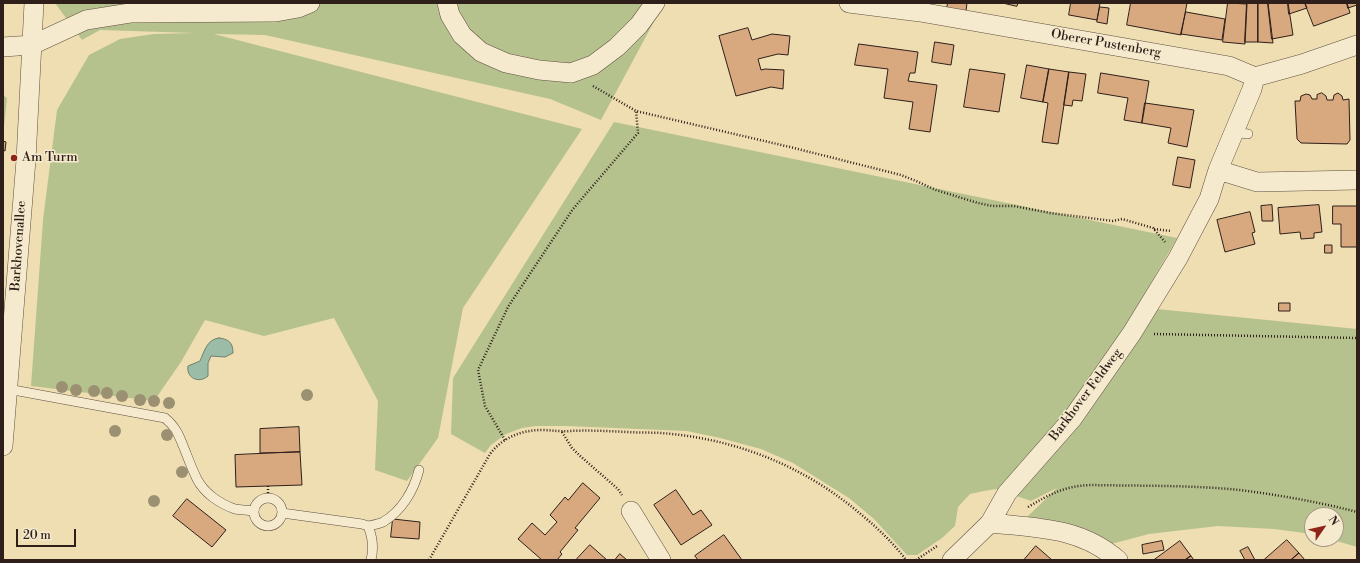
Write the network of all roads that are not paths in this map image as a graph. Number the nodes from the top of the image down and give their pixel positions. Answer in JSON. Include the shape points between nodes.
{"nodes":[{"id":1,"x":34,"y":3,"type":"edge"},
{"id":2,"x":310,"y":3,"type":"edge"},
{"id":3,"x":447,"y":3,"type":"edge"},
{"id":4,"x":655,"y":3,"type":"edge"},
{"id":5,"x":850,"y":3,"type":"edge"},
{"id":6,"x":32,"y":45,"type":"junction"},
{"id":7,"x":1357,"y":45,"type":"edge"},
{"id":8,"x":3,"y":47,"type":"edge"},
{"id":9,"x":1255,"y":77,"type":"junction"},
{"id":10,"x":1218,"y":170,"type":"junction"},
{"id":11,"x":1357,"y":180,"type":"edge"},
{"id":12,"x":8,"y":389,"type":"junction"},
{"id":13,"x":3,"y":446,"type":"edge"},
{"id":14,"x":419,"y":470,"type":"dead end"},
{"id":15,"x":253,"y":510,"type":"junction"},
{"id":16,"x":631,"y":510,"type":"road end"},
{"id":17,"x":282,"y":513,"type":"junction"},
{"id":18,"x":990,"y":523,"type":"junction"},
{"id":19,"x":368,"y":526,"type":"junction"},
{"id":20,"x":371,"y":560,"type":"edge"},
{"id":21,"x":661,"y":560,"type":"edge"},
{"id":22,"x":952,"y":560,"type":"edge"},
{"id":23,"x":1118,"y":560,"type":"edge"}],
"edges":[{"from":1,"to":6,"type":"street"},
{"from":2,"to":6,"type":"street","via":[[276,12],[130,13],[86,20]]},
{"from":3,"to":4,"type":"street","via":[[450,15],[462,35],[481,52],[506,63],[571,73],[593,65],[617,47]]},
{"from":5,"to":9,"type":"street","name":"Oberer Pustenberg","via":[[920,12],[1229,66]]},
{"from":6,"to":8,"type":"street"},
{"from":6,"to":12,"type":"street","name":"Barkhovenallee","via":[[26,160]]},
{"from":7,"to":9,"type":"street"},
{"from":9,"to":10,"type":"street","name":"Barkhover Feldweg","via":[[1241,133]]},
{"from":10,"to":11,"type":"street","via":[[1257,182]]},
{"from":10,"to":18,"type":"street","name":"Barkhover Feldweg","via":[[1209,199],[1178,258],[1132,333],[1072,419],[1007,493]]},
{"from":12,"to":13,"type":"street","name":"Barkhovenallee"},
{"from":12,"to":15,"type":"lane","via":[[164,418],[179,434],[197,479],[206,492],[215,500],[236,509]]},
{"from":14,"to":19,"type":"lane","via":[[415,484],[396,512],[383,522]]},
{"from":15,"to":17,"type":"lane","via":[[257,502],[268,498],[276,500]]},
{"from":15,"to":17,"type":"lane","via":[[256,522],[269,527],[280,520]]},
{"from":16,"to":21,"type":"street"},
{"from":17,"to":19,"type":"lane"},
{"from":18,"to":22,"type":"street","name":"Barkhover Feldweg"},
{"from":18,"to":23,"type":"street","via":[[1075,534],[1108,551]]},
{"from":19,"to":20,"type":"lane","via":[[374,550]]}]}
